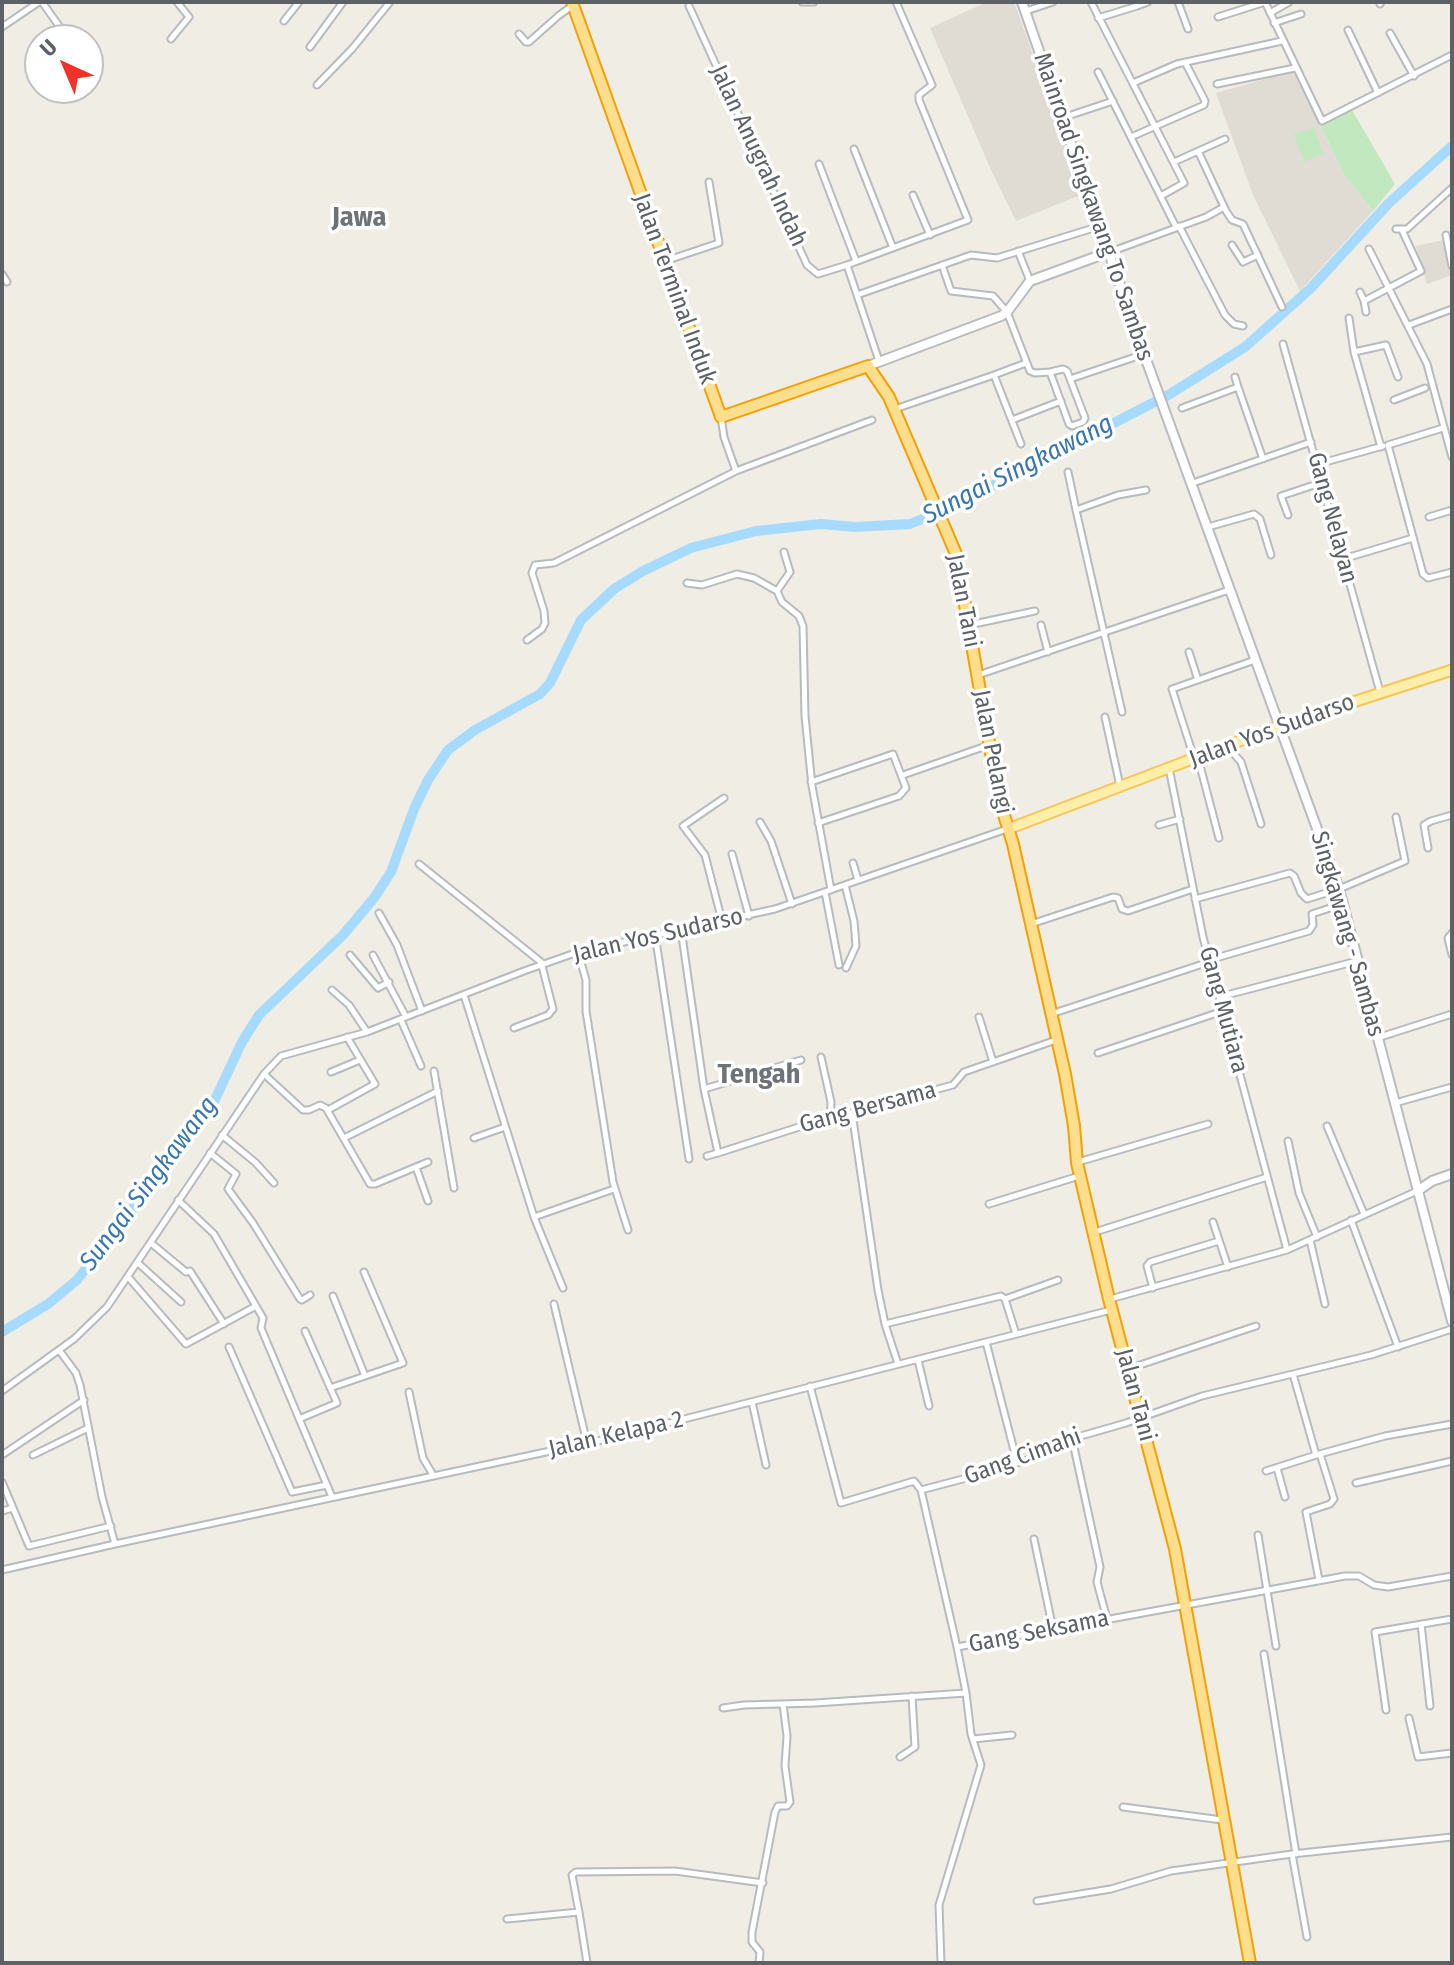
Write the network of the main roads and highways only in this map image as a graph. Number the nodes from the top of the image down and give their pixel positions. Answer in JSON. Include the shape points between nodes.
{"nodes":[{"id":1,"x":572,"y":4,"type":"edge"},
{"id":2,"x":868,"y":366,"type":"joint"},
{"id":3,"x":1452,"y":670,"type":"edge"},
{"id":4,"x":977,"y":675,"type":"joint"},
{"id":5,"x":1008,"y":829,"type":"junction"},
{"id":6,"x":1250,"y":1963,"type":"edge"}],
"edges":[{"from":1,"to":2,"type":"highway","name":"Jalan Terminal Induk","via":[[721,417]]},
{"from":2,"to":4,"type":"highway","name":"Jalan Tani","via":[[884,387],[956,554]]},
{"from":3,"to":5,"type":"main road","name":"Jalan Yos Sudarso","via":[[1279,726]]},
{"from":4,"to":5,"type":"highway","name":"Jalan Pelangi"},
{"from":5,"to":6,"type":"highway","name":"Jalan Tani","via":[[1071,1105],[1077,1163],[1164,1500]]}]}
